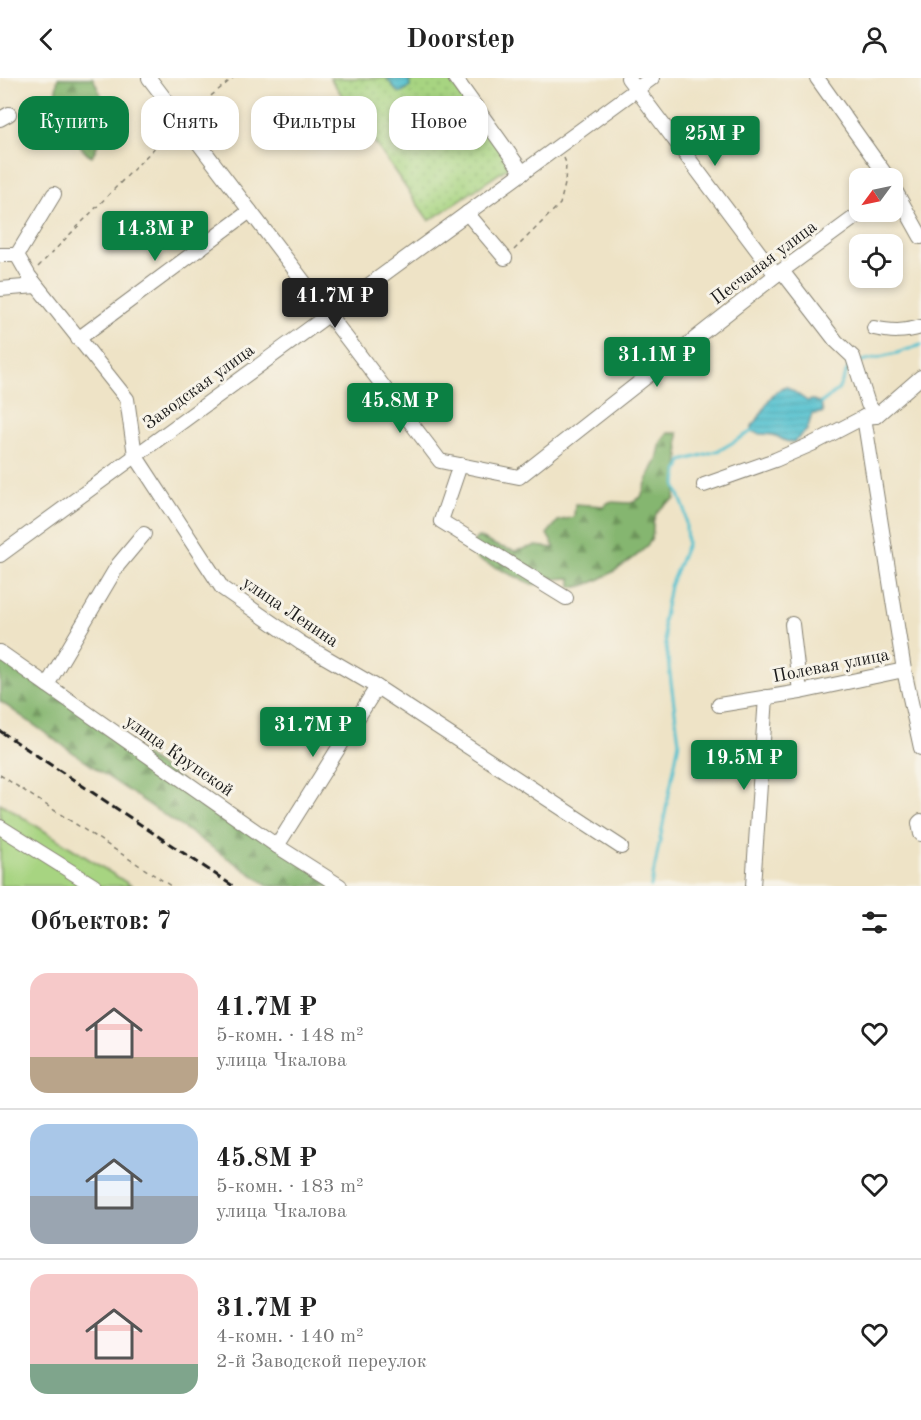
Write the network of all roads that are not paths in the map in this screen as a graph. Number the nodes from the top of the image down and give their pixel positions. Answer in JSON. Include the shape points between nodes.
{"nodes":[{"id":1,"x":149,"y":78,"type":"edge"},
{"id":2,"x":455,"y":78,"type":"edge"},
{"id":3,"x":652,"y":78,"type":"edge"},
{"id":4,"x":817,"y":78,"type":"edge"},
{"id":5,"x":633,"y":84,"type":"edge"},
{"id":6,"x":880,"y":168,"type":"edge"},
{"id":7,"x":523,"y":172,"type":"junction"},
{"id":8,"x":54,"y":194,"type":"dead end"},
{"id":9,"x":903,"y":205,"type":"edge"},
{"id":10,"x":250,"y":211,"type":"junction"},
{"id":11,"x":467,"y":213,"type":"junction"},
{"id":12,"x":849,"y":222,"type":"edge"},
{"id":13,"x":921,"y":237,"type":"edge"},
{"id":14,"x":0,"y":255,"type":"edge"},
{"id":15,"x":17,"y":255,"type":"junction"},
{"id":16,"x":505,"y":258,"type":"road end"},
{"id":17,"x":779,"y":273,"type":"junction"},
{"id":18,"x":32,"y":281,"type":"junction"},
{"id":19,"x":0,"y":289,"type":"edge"},
{"id":20,"x":329,"y":314,"type":"junction"},
{"id":21,"x":921,"y":327,"type":"edge"},
{"id":22,"x":874,"y":328,"type":"dead end"},
{"id":23,"x":78,"y":339,"type":"junction"},
{"id":24,"x":921,"y":377,"type":"edge"},
{"id":25,"x":870,"y":417,"type":"junction"},
{"id":26,"x":135,"y":455,"type":"junction"},
{"id":27,"x":460,"y":465,"type":"junction"},
{"id":28,"x":704,"y":484,"type":"dead end"},
{"id":29,"x":144,"y":534,"type":"dead end"},
{"id":30,"x":0,"y":555,"type":"edge"},
{"id":31,"x":566,"y":598,"type":"dead end"},
{"id":32,"x":792,"y":624,"type":"dead end"},
{"id":33,"x":0,"y":652,"type":"edge"},
{"id":34,"x":904,"y":670,"type":"junction"},
{"id":35,"x":47,"y":685,"type":"junction"},
{"id":36,"x":377,"y":687,"type":"junction"},
{"id":37,"x":800,"y":692,"type":"junction"},
{"id":38,"x":766,"y":697,"type":"junction"},
{"id":39,"x":719,"y":705,"type":"dead end"},
{"id":40,"x":921,"y":748,"type":"edge"},
{"id":41,"x":921,"y":821,"type":"edge"},
{"id":42,"x":0,"y":827,"type":"edge"},
{"id":43,"x":921,"y":834,"type":"edge"},
{"id":44,"x":277,"y":846,"type":"junction"},
{"id":45,"x":621,"y":847,"type":"dead end"},
{"id":46,"x":87,"y":884,"type":"edge"},
{"id":47,"x":340,"y":886,"type":"edge"},
{"id":48,"x":753,"y":886,"type":"edge"}],
"edges":[{"from":1,"to":10,"type":"street"},
{"from":2,"to":7,"type":"street"},
{"from":3,"to":5,"type":"street","name":"Заводская улица"},
{"from":4,"to":6,"type":"street"},
{"from":5,"to":7,"type":"street","name":"Заводская улица"},
{"from":5,"to":17,"type":"street"},
{"from":7,"to":11,"type":"street","name":"Заводская улица"},
{"from":8,"to":15,"type":"street"},
{"from":9,"to":13,"type":"street"},
{"from":10,"to":20,"type":"street"},
{"from":10,"to":23,"type":"street"},
{"from":11,"to":16,"type":"street"},
{"from":11,"to":20,"type":"street","name":"Заводская улица"},
{"from":12,"to":17,"type":"street","name":"Песчаная улица"},
{"from":14,"to":15,"type":"street"},
{"from":15,"to":18,"type":"street","name":"улица Ленина"},
{"from":17,"to":25,"type":"street","via":[[855,363]]},
{"from":17,"to":27,"type":"street","name":"Песчаная улица","via":[[519,477]]},
{"from":18,"to":19,"type":"street"},
{"from":18,"to":23,"type":"street","name":"улица Ленина"},
{"from":20,"to":26,"type":"street","name":"Заводская улица"},
{"from":20,"to":27,"type":"street","via":[[440,460]]},
{"from":21,"to":22,"type":"street","via":[[906,332]]},
{"from":23,"to":26,"type":"street","name":"улица Ленина","via":[[127,399]]},
{"from":24,"to":25,"type":"street"},
{"from":25,"to":28,"type":"street","via":[[775,460]]},
{"from":25,"to":34,"type":"street"},
{"from":26,"to":30,"type":"street","name":"Заводская улица"},
{"from":26,"to":36,"type":"street","name":"улица Ленина","via":[[222,588],[301,644]]},
{"from":27,"to":31,"type":"street","via":[[441,521]]},
{"from":29,"to":35,"type":"street","via":[[118,565]]},
{"from":32,"to":37,"type":"street"},
{"from":33,"to":35,"type":"street","name":"улица Крупской"},
{"from":34,"to":37,"type":"street","name":"Полевая улица"},
{"from":34,"to":40,"type":"street"},
{"from":35,"to":44,"type":"street","name":"улица Крупской"},
{"from":36,"to":44,"type":"street"},
{"from":36,"to":45,"type":"street","name":"улица Ленина"},
{"from":37,"to":38,"type":"street","name":"Полевая улица"},
{"from":38,"to":39,"type":"street","name":"Полевая улица"},
{"from":38,"to":48,"type":"street","name":"Полевая улица"},
{"from":41,"to":43,"type":"street"},
{"from":42,"to":46,"type":"street"},
{"from":44,"to":47,"type":"street","name":"улица Крупской"}]}
